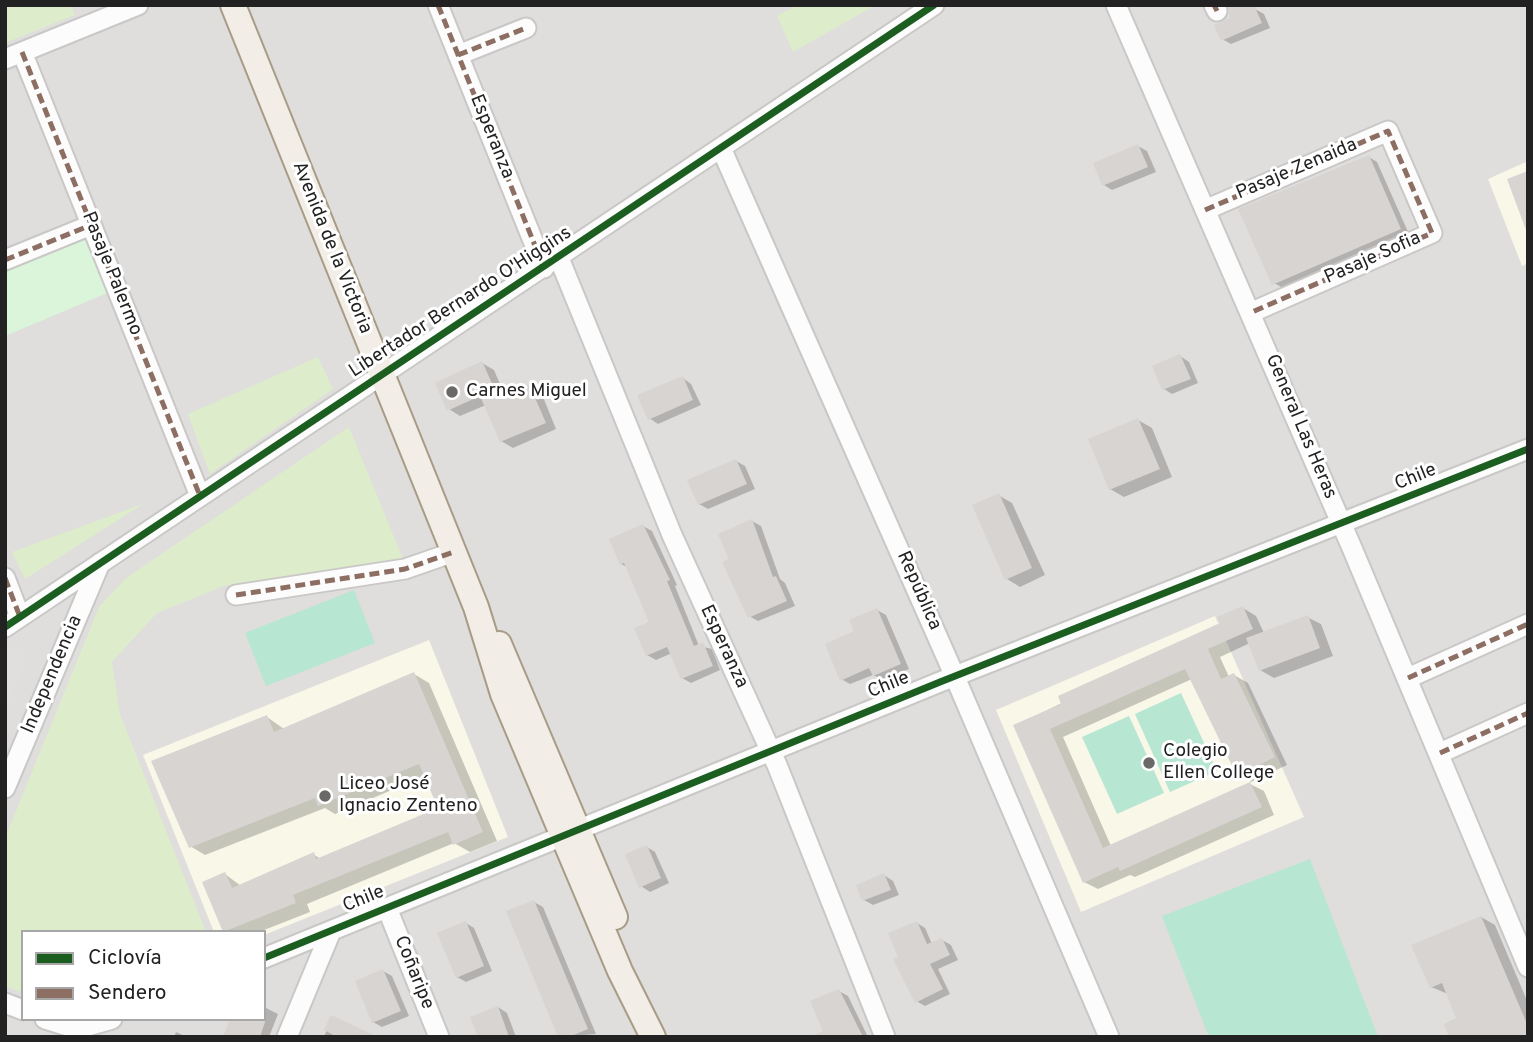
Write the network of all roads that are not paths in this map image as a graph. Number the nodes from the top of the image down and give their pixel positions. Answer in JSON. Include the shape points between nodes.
{"nodes":[{"id":1,"x":138,"y":5,"type":"edge"},
{"id":2,"x":233,"y":5,"type":"edge"},
{"id":3,"x":438,"y":5,"type":"edge"},
{"id":4,"x":1116,"y":5,"type":"edge"},
{"id":5,"x":928,"y":7,"type":"edge"},
{"id":6,"x":526,"y":28,"type":"dead end"},
{"id":7,"x":458,"y":55,"type":"junction"},
{"id":8,"x":14,"y":56,"type":"edge"},
{"id":9,"x":1388,"y":131,"type":"joint"},
{"id":10,"x":721,"y":148,"type":"junction"},
{"id":11,"x":1205,"y":210,"type":"junction"},
{"id":12,"x":91,"y":225,"type":"junction"},
{"id":13,"x":5,"y":260,"type":"edge"},
{"id":14,"x":552,"y":263,"type":"junction"},
{"id":15,"x":1250,"y":313,"type":"junction"},
{"id":16,"x":383,"y":375,"type":"junction"},
{"id":17,"x":1528,"y":449,"type":"edge"},
{"id":18,"x":200,"y":496,"type":"junction"},
{"id":19,"x":1342,"y":525,"type":"junction"},
{"id":20,"x":454,"y":552,"type":"junction"},
{"id":21,"x":101,"y":562,"type":"junction"},
{"id":22,"x":5,"y":578,"type":"edge"},
{"id":23,"x":236,"y":595,"type":"dead end"},
{"id":24,"x":13,"y":622,"type":"edge"},
{"id":25,"x":1528,"y":624,"type":"edge"},
{"id":26,"x":955,"y":678,"type":"junction"},
{"id":27,"x":1408,"y":678,"type":"junction"},
{"id":28,"x":1528,"y":713,"type":"edge"},
{"id":29,"x":771,"y":751,"type":"junction"},
{"id":30,"x":1440,"y":753,"type":"junction"},
{"id":31,"x":5,"y":789,"type":"edge"},
{"id":32,"x":571,"y":833,"type":"junction"},
{"id":33,"x":387,"y":908,"type":"junction"},
{"id":34,"x":331,"y":931,"type":"junction"},
{"id":35,"x":266,"y":957,"type":"edge"},
{"id":36,"x":1528,"y":967,"type":"edge"},
{"id":37,"x":50,"y":1021,"type":"edge"},
{"id":38,"x":649,"y":1025,"type":"edge"},
{"id":39,"x":100,"y":1027,"type":"edge"},
{"id":40,"x":287,"y":1037,"type":"edge"},
{"id":41,"x":439,"y":1037,"type":"edge"},
{"id":42,"x":885,"y":1037,"type":"edge"},
{"id":43,"x":1109,"y":1037,"type":"edge"}],
"edges":[{"from":1,"to":8,"type":"street"},
{"from":2,"to":16,"type":"main road","name":"Avenida de la Victoria"},
{"from":3,"to":7,"type":"street","name":"Esperanza"},
{"from":4,"to":11,"type":"street","name":"General Las Heras"},
{"from":5,"to":10,"type":"street","name":"Libertador Bernardo O'Higgins"},
{"from":6,"to":7,"type":"street"},
{"from":7,"to":14,"type":"street","name":"Esperanza"},
{"from":8,"to":12,"type":"street","name":"Pasaje Palermo"},
{"from":9,"to":11,"type":"street","name":"Pasaje Zenaida"},
{"from":9,"to":15,"type":"street","name":"Pasaje Sofia","via":[[1432,233]]},
{"from":10,"to":14,"type":"street","name":"Libertador Bernardo O'Higgins"},
{"from":10,"to":26,"type":"street","name":"República"},
{"from":11,"to":15,"type":"street","name":"General Las Heras"},
{"from":12,"to":13,"type":"street"},
{"from":12,"to":18,"type":"street","name":"Pasaje Palermo"},
{"from":14,"to":16,"type":"street","name":"Libertador Bernardo O'Higgins"},
{"from":14,"to":29,"type":"street","name":"Esperanza"},
{"from":15,"to":19,"type":"street","name":"General Las Heras"},
{"from":16,"to":18,"type":"street","name":"Libertador Bernardo O'Higgins"},
{"from":16,"to":20,"type":"main road","name":"Avenida de la Victoria"},
{"from":17,"to":19,"type":"street","name":"Chile"},
{"from":18,"to":21,"type":"street","name":"Libertador Bernardo O'Higgins"},
{"from":19,"to":26,"type":"street","name":"Chile"},
{"from":19,"to":27,"type":"street","name":"General Las Heras"},
{"from":20,"to":23,"type":"street","via":[[405,569]]},
{"from":20,"to":32,"type":"main road","name":"Avenida de la Victoria","via":[[503,694]]},
{"from":21,"to":24,"type":"street","name":"Libertador Bernardo O'Higgins"},
{"from":21,"to":31,"type":"street","name":"Independencia"},
{"from":22,"to":24,"type":"street"},
{"from":25,"to":27,"type":"street"},
{"from":26,"to":29,"type":"street","name":"Chile"},
{"from":26,"to":43,"type":"street","name":"República"},
{"from":27,"to":30,"type":"street","name":"General Las Heras"},
{"from":28,"to":30,"type":"street"},
{"from":29,"to":32,"type":"street","name":"Chile"},
{"from":29,"to":42,"type":"street","name":"Esperanza"},
{"from":30,"to":36,"type":"street","name":"General Las Heras"},
{"from":32,"to":33,"type":"street","name":"Chile"},
{"from":32,"to":38,"type":"main road","name":"Avenida de la Victoria","via":[[620,971]]},
{"from":33,"to":34,"type":"street","name":"Chile"},
{"from":33,"to":41,"type":"street","name":"Coñaripe"},
{"from":34,"to":35,"type":"street","name":"Chile"},
{"from":34,"to":40,"type":"street"},
{"from":37,"to":39,"type":"street","via":[[69,1028]]}]}
